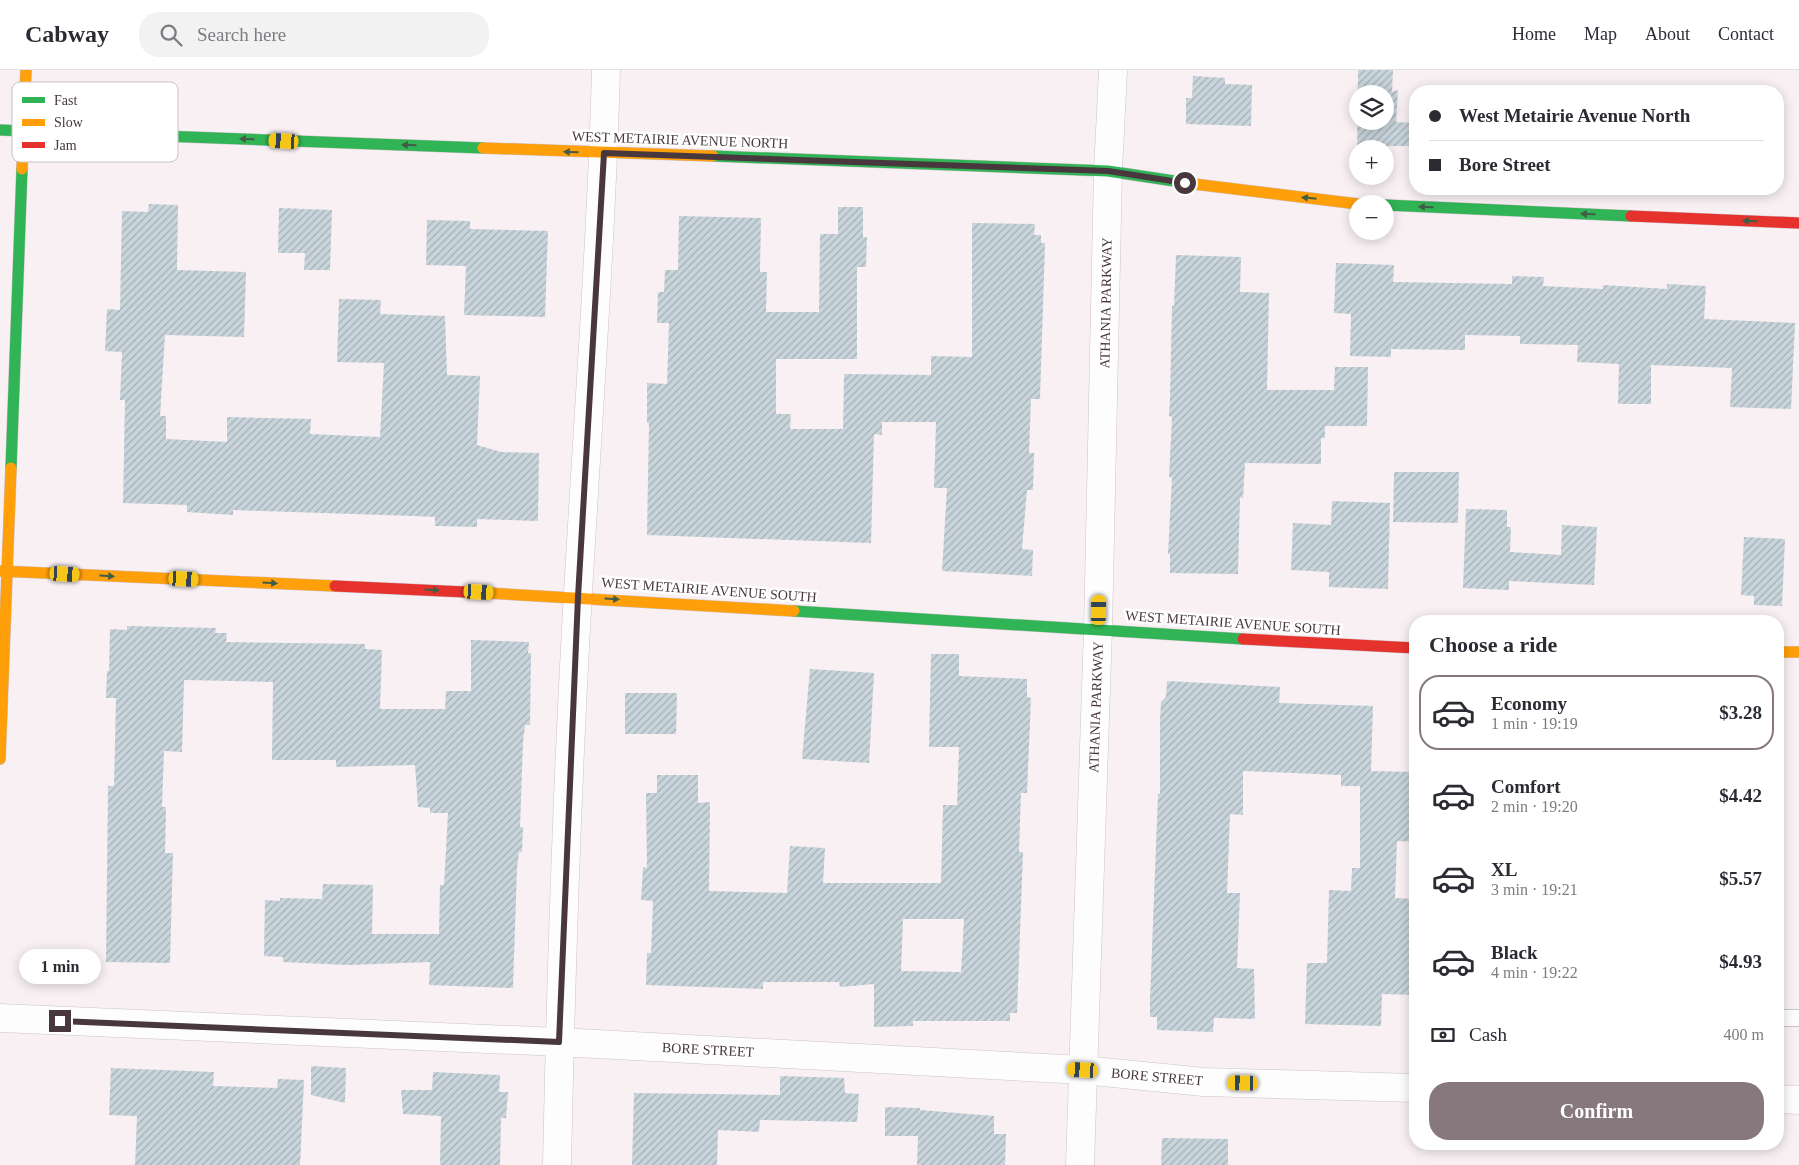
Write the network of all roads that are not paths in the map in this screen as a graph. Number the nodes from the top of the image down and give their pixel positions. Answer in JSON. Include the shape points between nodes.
{"nodes":[{"id":1,"x":606,"y":70,"type":"edge"},
{"id":2,"x":1113,"y":70,"type":"edge"},
{"id":3,"x":178,"y":137,"type":"edge"},
{"id":4,"x":604,"y":153,"type":"junction"},
{"id":5,"x":23,"y":162,"type":"edge"},
{"id":6,"x":1108,"y":171,"type":"junction"},
{"id":7,"x":1349,"y":203,"type":"edge"},
{"id":8,"x":1394,"y":206,"type":"edge"},
{"id":9,"x":1799,"y":223,"type":"edge"},
{"id":10,"x":3,"y":571,"type":"edge"},
{"id":11,"x":578,"y":597,"type":"junction"},
{"id":12,"x":1098,"y":630,"type":"junction"},
{"id":13,"x":1409,"y":648,"type":"edge"},
{"id":14,"x":1784,"y":652,"type":"edge"},
{"id":15,"x":1799,"y":652,"type":"edge"},
{"id":16,"x":0,"y":759,"type":"edge"},
{"id":17,"x":0,"y":1018,"type":"edge"},
{"id":18,"x":1784,"y":1018,"type":"edge"},
{"id":19,"x":1799,"y":1018,"type":"edge"},
{"id":20,"x":559,"y":1042,"type":"junction"},
{"id":21,"x":1083,"y":1070,"type":"junction"},
{"id":22,"x":1409,"y":1088,"type":"edge"},
{"id":23,"x":1784,"y":1099,"type":"edge"},
{"id":24,"x":1799,"y":1100,"type":"edge"},
{"id":25,"x":557,"y":1165,"type":"edge"},
{"id":26,"x":1080,"y":1165,"type":"edge"}],
"edges":[{"from":1,"to":4,"type":"street"},
{"from":2,"to":6,"type":"street","name":"ATHANIA PARKWAY"},
{"from":4,"to":3,"type":"main road","name":"WEST METAIRIE AVENUE NORTH","one_way":true},
{"from":4,"to":6,"type":"main road","name":"WEST METAIRIE AVENUE NORTH"},
{"from":4,"to":11,"type":"street"},
{"from":5,"to":10,"type":"main road"},
{"from":7,"to":6,"type":"main road","name":"WEST METAIRIE AVENUE NORTH","one_way":true,"via":[[1223,189]]},
{"from":6,"to":12,"type":"street","name":"ATHANIA PARKWAY"},
{"from":9,"to":8,"type":"main road","one_way":true},
{"from":10,"to":11,"type":"main road","name":"WEST METAIRIE AVENUE SOUTH","one_way":true},
{"from":10,"to":16,"type":"main road"},
{"from":11,"to":12,"type":"main road","name":"WEST METAIRIE AVENUE SOUTH","one_way":true},
{"from":11,"to":20,"type":"street"},
{"from":12,"to":13,"type":"main road","name":"WEST METAIRIE AVENUE SOUTH"},
{"from":12,"to":21,"type":"street","name":"ATHANIA PARKWAY"},
{"from":14,"to":15,"type":"main road"},
{"from":17,"to":20,"type":"street","name":"BORE STREET"},
{"from":18,"to":19,"type":"lane"},
{"from":20,"to":21,"type":"street","name":"BORE STREET"},
{"from":20,"to":25,"type":"street"},
{"from":21,"to":22,"type":"street","name":"BORE STREET","via":[[1204,1082]]},
{"from":21,"to":26,"type":"street","name":"ATHANIA PARKWAY"},
{"from":23,"to":24,"type":"street"}]}
